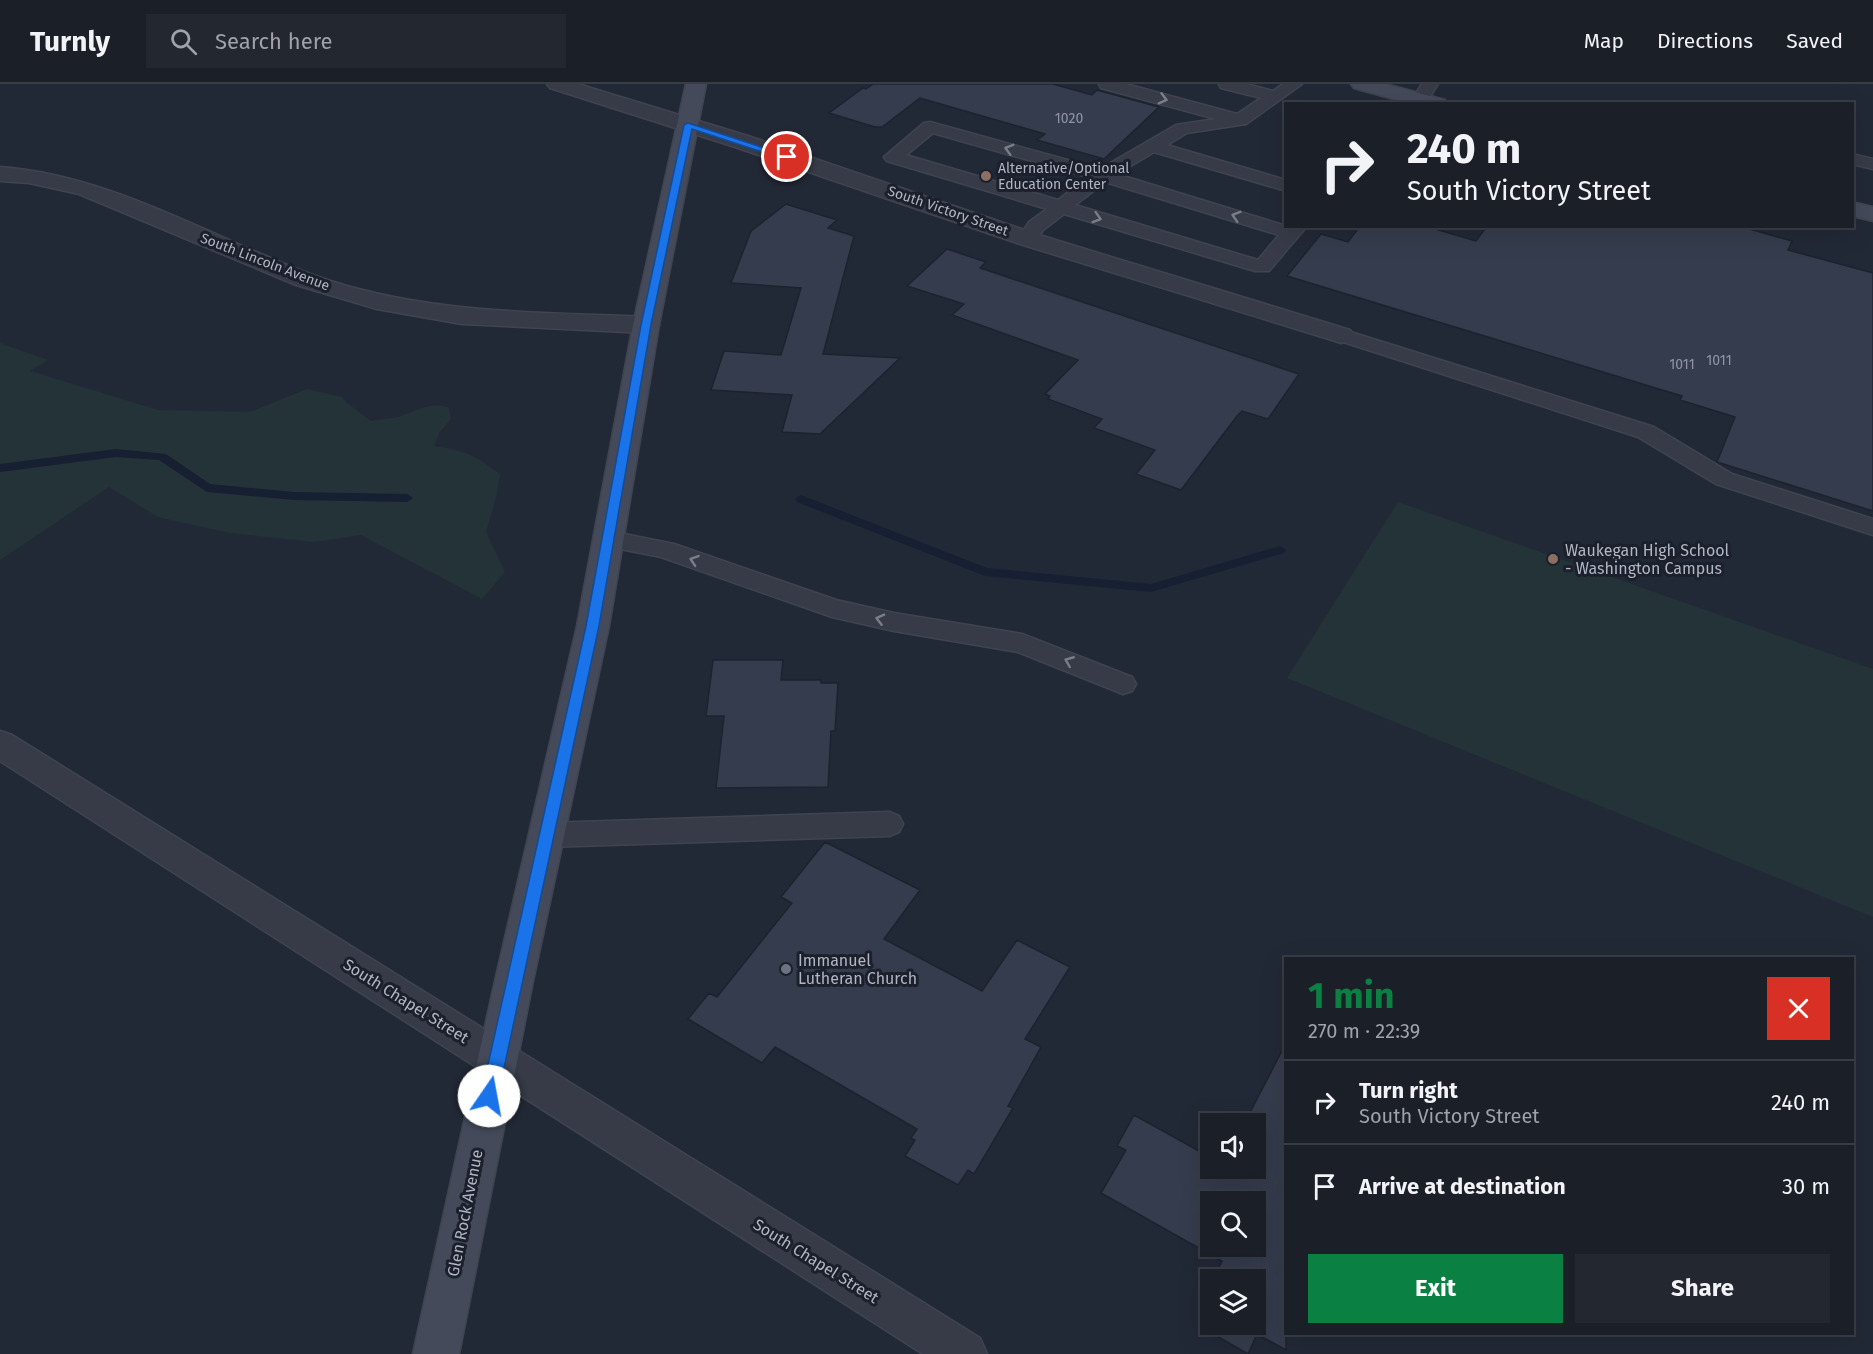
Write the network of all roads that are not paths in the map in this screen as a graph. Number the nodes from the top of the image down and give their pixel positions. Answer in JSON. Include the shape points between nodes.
{"nodes":[{"id":1,"x":557,"y":84,"type":"edge"},
{"id":2,"x":696,"y":84,"type":"edge"},
{"id":3,"x":1107,"y":84,"type":"edge"},
{"id":4,"x":1227,"y":84,"type":"edge"},
{"id":5,"x":1294,"y":84,"type":"edge"},
{"id":6,"x":1361,"y":84,"type":"edge"},
{"id":7,"x":1273,"y":96,"type":"junction"},
{"id":8,"x":1429,"y":96,"type":"edge"},
{"id":9,"x":1240,"y":120,"type":"junction"},
{"id":10,"x":688,"y":125,"type":"junction"},
{"id":11,"x":1152,"y":146,"type":"junction"},
{"id":12,"x":1854,"y":159,"type":"edge"},
{"id":13,"x":1873,"y":164,"type":"edge"},
{"id":14,"x":0,"y":174,"type":"edge"},
{"id":15,"x":1102,"y":175,"type":"junction"},
{"id":16,"x":1284,"y":185,"type":"edge"},
{"id":17,"x":1061,"y":207,"type":"junction"},
{"id":18,"x":1854,"y":209,"type":"edge"},
{"id":19,"x":1873,"y":214,"type":"edge"},
{"id":20,"x":1284,"y":227,"type":"edge"},
{"id":21,"x":1295,"y":230,"type":"edge"},
{"id":22,"x":1028,"y":238,"type":"junction"},
{"id":23,"x":646,"y":325,"type":"junction"},
{"id":24,"x":1341,"y":335,"type":"joint"},
{"id":25,"x":1873,"y":527,"type":"edge"},
{"id":26,"x":609,"y":539,"type":"junction"},
{"id":27,"x":1123,"y":684,"type":"dead end"},
{"id":28,"x":0,"y":744,"type":"edge"},
{"id":29,"x":889,"y":824,"type":"dead end"},
{"id":30,"x":546,"y":835,"type":"junction"},
{"id":31,"x":498,"y":1059,"type":"junction"},
{"id":32,"x":436,"y":1354,"type":"edge"},
{"id":33,"x":964,"y":1354,"type":"edge"}],
"edges":[{"from":1,"to":10,"type":"street","name":"South Victory Street"},
{"from":2,"to":10,"type":"street","name":"Glen Rock Avenue"},
{"from":3,"to":9,"type":"lane","one_way":true},
{"from":4,"to":7,"type":"lane"},
{"from":5,"to":7,"type":"lane"},
{"from":6,"to":8,"type":"street"},
{"from":7,"to":9,"type":"lane"},
{"from":9,"to":11,"type":"lane","via":[[1182,129]]},
{"from":10,"to":22,"type":"street","name":"South Victory Street"},
{"from":10,"to":23,"type":"street","name":"Glen Rock Avenue"},
{"from":11,"to":15,"type":"lane"},
{"from":11,"to":16,"type":"lane"},
{"from":12,"to":13,"type":"lane"},
{"from":14,"to":23,"type":"street","name":"South Lincoln Avenue","via":[[29,176],[86,189],[305,280],[377,302],[462,316]]},
{"from":15,"to":17,"type":"lane"},
{"from":15,"to":17,"type":"lane","one_way":true,"via":[[930,128],[893,157]]},
{"from":20,"to":15,"type":"lane","one_way":true},
{"from":17,"to":21,"type":"lane","one_way":true,"via":[[1262,267]]},
{"from":17,"to":22,"type":"lane","via":[[1036,226]]},
{"from":18,"to":19,"type":"street"},
{"from":22,"to":24,"type":"street","name":"South Victory Street"},
{"from":23,"to":26,"type":"street","name":"Glen Rock Avenue"},
{"from":24,"to":25,"type":"lane","via":[[1646,432],[1724,479]]},
{"from":27,"to":26,"type":"lane","one_way":true,"via":[[1022,643],[832,608],[665,550]]},
{"from":26,"to":30,"type":"street","name":"Glen Rock Avenue"},
{"from":28,"to":31,"type":"street","name":"South Chapel Street"},
{"from":29,"to":30,"type":"lane"},
{"from":30,"to":31,"type":"street","name":"Glen Rock Avenue"},
{"from":31,"to":32,"type":"street","name":"Glen Rock Avenue"},
{"from":31,"to":33,"type":"street","name":"South Chapel Street"}]}
